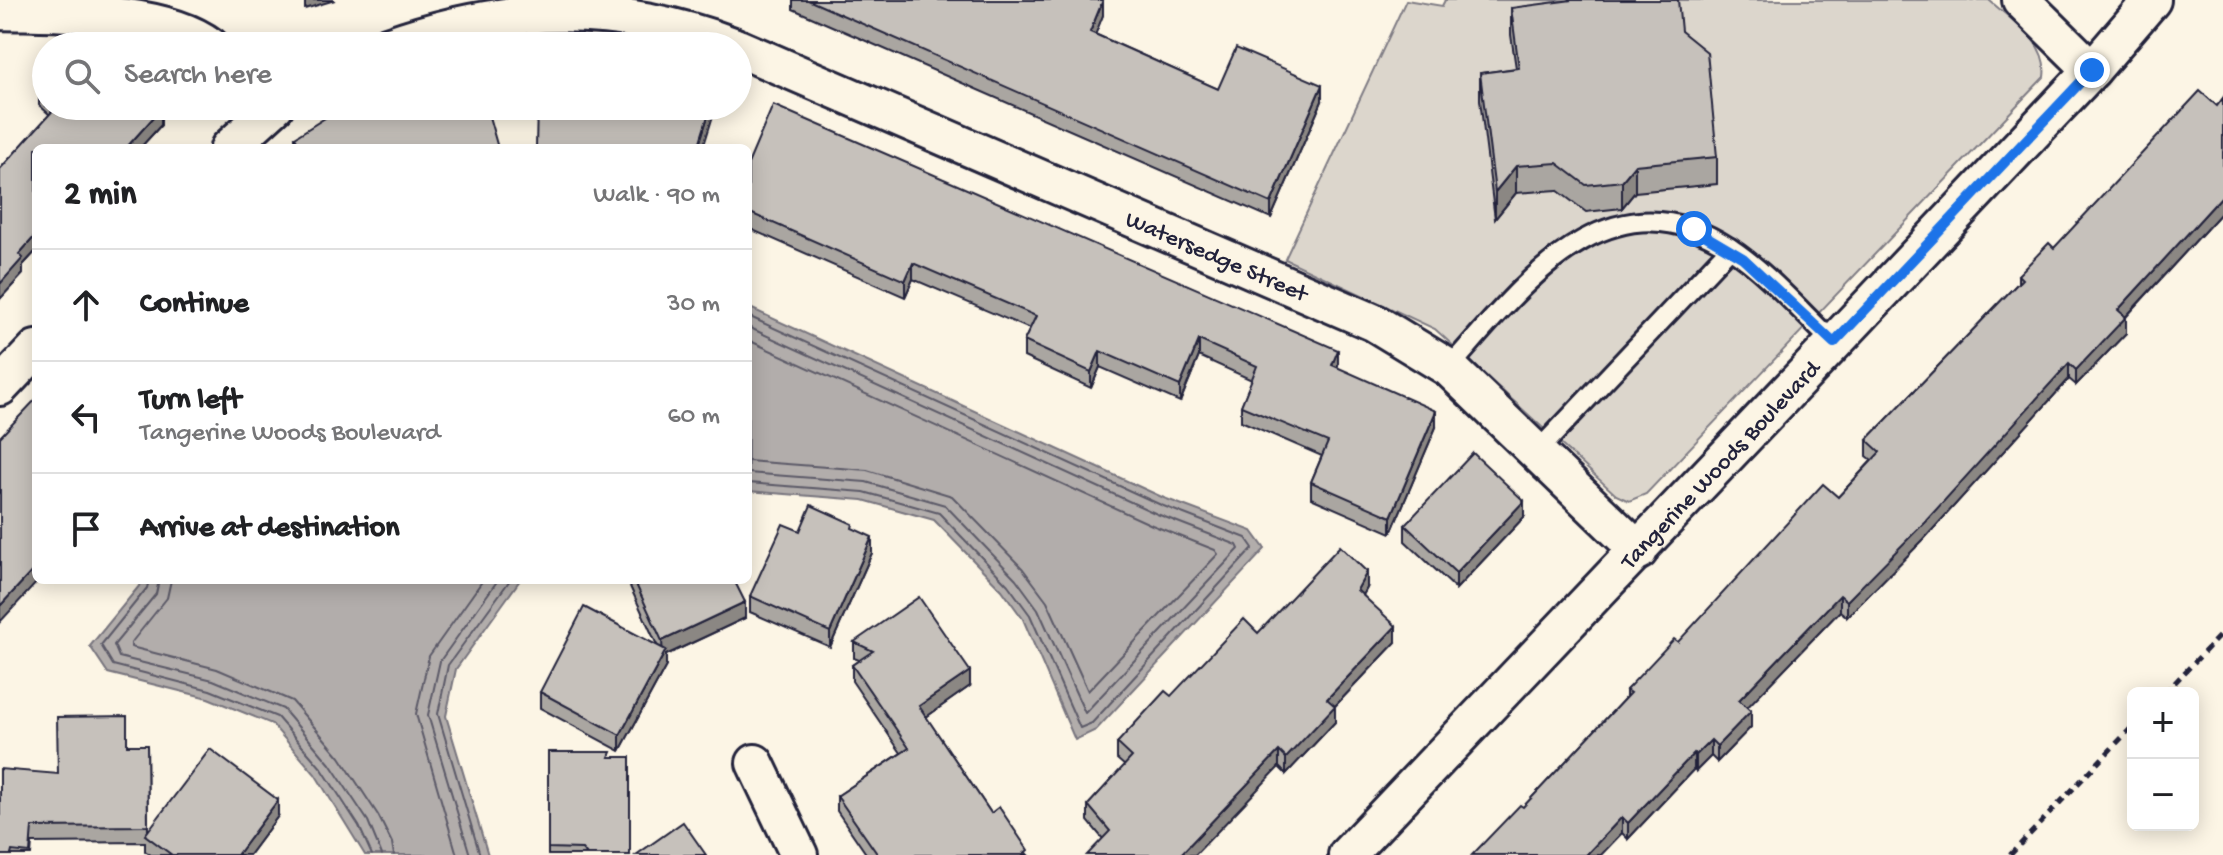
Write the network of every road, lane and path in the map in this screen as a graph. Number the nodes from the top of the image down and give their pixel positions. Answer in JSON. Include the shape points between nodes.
{"nodes":[{"id":1,"x":2021,"y":0,"type":"edge"},
{"id":2,"x":2152,"y":0,"type":"edge"},
{"id":3,"x":10,"y":7,"type":"edge"},
{"id":4,"x":181,"y":32,"type":"edge"},
{"id":5,"x":438,"y":32,"type":"edge"},
{"id":6,"x":688,"y":32,"type":"edge"},
{"id":7,"x":752,"y":54,"type":"edge"},
{"id":8,"x":2092,"y":70,"type":"junction"},
{"id":9,"x":258,"y":120,"type":"edge"},
{"id":10,"x":233,"y":144,"type":"edge"},
{"id":11,"x":1730,"y":248,"type":"junction"},
{"id":12,"x":1834,"y":343,"type":"junction"},
{"id":13,"x":32,"y":353,"type":"edge"},
{"id":14,"x":1449,"y":368,"type":"junction"},
{"id":15,"x":0,"y":387,"type":"edge"},
{"id":16,"x":1537,"y":452,"type":"junction"},
{"id":17,"x":1639,"y":551,"type":"junction"},
{"id":18,"x":2223,"y":632,"type":"edge"},
{"id":19,"x":2171,"y":687,"type":"edge"},
{"id":20,"x":2127,"y":732,"type":"edge"},
{"id":21,"x":755,"y":763,"type":"dead end"},
{"id":22,"x":799,"y":855,"type":"edge"},
{"id":23,"x":1347,"y":855,"type":"edge"},
{"id":24,"x":2010,"y":855,"type":"edge"}],
"edges":[{"from":1,"to":8,"type":"street"},
{"from":2,"to":8,"type":"street","name":"Tangerine Woods Boulevard"},
{"from":3,"to":4,"type":"street","via":[[137,20]]},
{"from":5,"to":6,"type":"street","name":"Watersedge Street","via":[[541,13],[602,12]]},
{"from":7,"to":14,"type":"street","name":"Watersedge Street","via":[[1375,323]]},
{"from":8,"to":12,"type":"street","name":"Tangerine Woods Boulevard"},
{"from":9,"to":10,"type":"street"},
{"from":11,"to":12,"type":"lane"},
{"from":11,"to":14,"type":"lane","via":[[1664,221],[1594,233],[1543,267]]},
{"from":11,"to":16,"type":"lane"},
{"from":12,"to":17,"type":"street","name":"Tangerine Woods Boulevard"},
{"from":13,"to":15,"type":"street"},
{"from":14,"to":16,"type":"street","name":"Watersedge Street"},
{"from":16,"to":17,"type":"street","name":"Watersedge Street"},
{"from":17,"to":23,"type":"street","name":"Tangerine Woods Boulevard"},
{"from":18,"to":19,"type":"path"},
{"from":20,"to":24,"type":"path"},
{"from":21,"to":22,"type":"street"}]}
